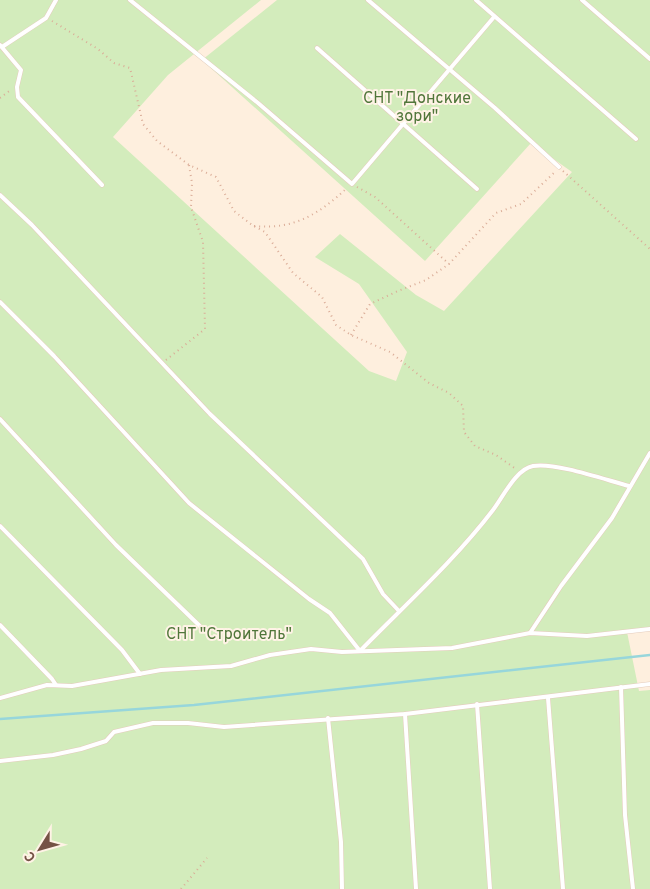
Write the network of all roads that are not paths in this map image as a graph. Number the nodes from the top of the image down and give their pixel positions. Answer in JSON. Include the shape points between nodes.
{"nodes":[{"id":1,"x":56,"y":0,"type":"edge"},
{"id":2,"x":130,"y":0,"type":"edge"},
{"id":3,"x":368,"y":0,"type":"edge"},
{"id":4,"x":476,"y":0,"type":"edge"},
{"id":5,"x":582,"y":0,"type":"edge"},
{"id":6,"x":494,"y":17,"type":"junction"},
{"id":7,"x":1,"y":46,"type":"edge"},
{"id":8,"x":317,"y":48,"type":"dead end"},
{"id":9,"x":650,"y":59,"type":"edge"},
{"id":10,"x":450,"y":70,"type":"junction"},
{"id":11,"x":402,"y":124,"type":"junction"},
{"id":12,"x":636,"y":139,"type":"dead end"},
{"id":13,"x":560,"y":167,"type":"road end"},
{"id":14,"x":102,"y":185,"type":"dead end"},
{"id":15,"x":477,"y":190,"type":"dead end"},
{"id":16,"x":0,"y":195,"type":"edge"},
{"id":17,"x":0,"y":302,"type":"edge"},
{"id":18,"x":0,"y":419,"type":"edge"},
{"id":19,"x":650,"y":454,"type":"edge"},
{"id":20,"x":630,"y":486,"type":"junction"},
{"id":21,"x":0,"y":526,"type":"edge"},
{"id":22,"x":399,"y":610,"type":"junction"},
{"id":23,"x":0,"y":625,"type":"edge"},
{"id":24,"x":203,"y":628,"type":"dead end"},
{"id":25,"x":650,"y":629,"type":"edge"},
{"id":26,"x":530,"y":633,"type":"junction"},
{"id":27,"x":360,"y":651,"type":"junction"},
{"id":28,"x":140,"y":674,"type":"junction"},
{"id":29,"x":650,"y":684,"type":"edge"},
{"id":30,"x":56,"y":685,"type":"junction"},
{"id":31,"x":620,"y":687,"type":"junction"},
{"id":32,"x":0,"y":698,"type":"edge"},
{"id":33,"x":548,"y":698,"type":"junction"},
{"id":34,"x":477,"y":704,"type":"junction"},
{"id":35,"x":405,"y":714,"type":"junction"},
{"id":36,"x":328,"y":718,"type":"junction"},
{"id":37,"x":0,"y":760,"type":"edge"},
{"id":38,"x":342,"y":889,"type":"edge"},
{"id":39,"x":416,"y":889,"type":"edge"},
{"id":40,"x":490,"y":889,"type":"edge"},
{"id":41,"x":563,"y":889,"type":"edge"},
{"id":42,"x":633,"y":889,"type":"edge"}],
"edges":[{"from":1,"to":7,"type":"lane","via":[[46,18]]},
{"from":2,"to":11,"type":"lane","via":[[251,97],[352,184]]},
{"from":3,"to":10,"type":"lane"},
{"from":4,"to":6,"type":"lane"},
{"from":5,"to":9,"type":"lane"},
{"from":6,"to":10,"type":"lane"},
{"from":6,"to":12,"type":"lane"},
{"from":7,"to":14,"type":"lane","via":[[21,70],[18,96]]},
{"from":8,"to":11,"type":"lane"},
{"from":10,"to":11,"type":"lane"},
{"from":10,"to":13,"type":"lane"},
{"from":11,"to":15,"type":"lane"},
{"from":16,"to":22,"type":"lane","via":[[249,453],[363,559],[383,594]]},
{"from":17,"to":27,"type":"lane","via":[[189,503],[330,614]]},
{"from":18,"to":24,"type":"lane","via":[[116,545]]},
{"from":19,"to":20,"type":"lane"},
{"from":20,"to":22,"type":"lane","via":[[547,465],[531,466],[521,472],[478,530],[415,598]]},
{"from":20,"to":26,"type":"lane","via":[[612,518],[560,586]]},
{"from":21,"to":28,"type":"lane","via":[[122,650]]},
{"from":22,"to":27,"type":"lane"},
{"from":23,"to":30,"type":"lane"},
{"from":25,"to":26,"type":"lane","via":[[588,636]]},
{"from":26,"to":27,"type":"lane","via":[[452,648]]},
{"from":27,"to":28,"type":"lane","via":[[311,649],[270,655],[231,666]]},
{"from":28,"to":30,"type":"lane","via":[[72,686]]},
{"from":29,"to":31,"type":"lane"},
{"from":30,"to":32,"type":"lane"},
{"from":31,"to":33,"type":"lane"},
{"from":31,"to":42,"type":"lane","via":[[625,814]]},
{"from":33,"to":34,"type":"lane"},
{"from":33,"to":41,"type":"lane"},
{"from":34,"to":35,"type":"lane"},
{"from":34,"to":40,"type":"lane"},
{"from":35,"to":36,"type":"lane"},
{"from":35,"to":39,"type":"lane"},
{"from":36,"to":37,"type":"lane","via":[[224,727],[153,723],[114,732],[106,741],[81,749]]},
{"from":36,"to":38,"type":"lane","via":[[341,842]]}]}
